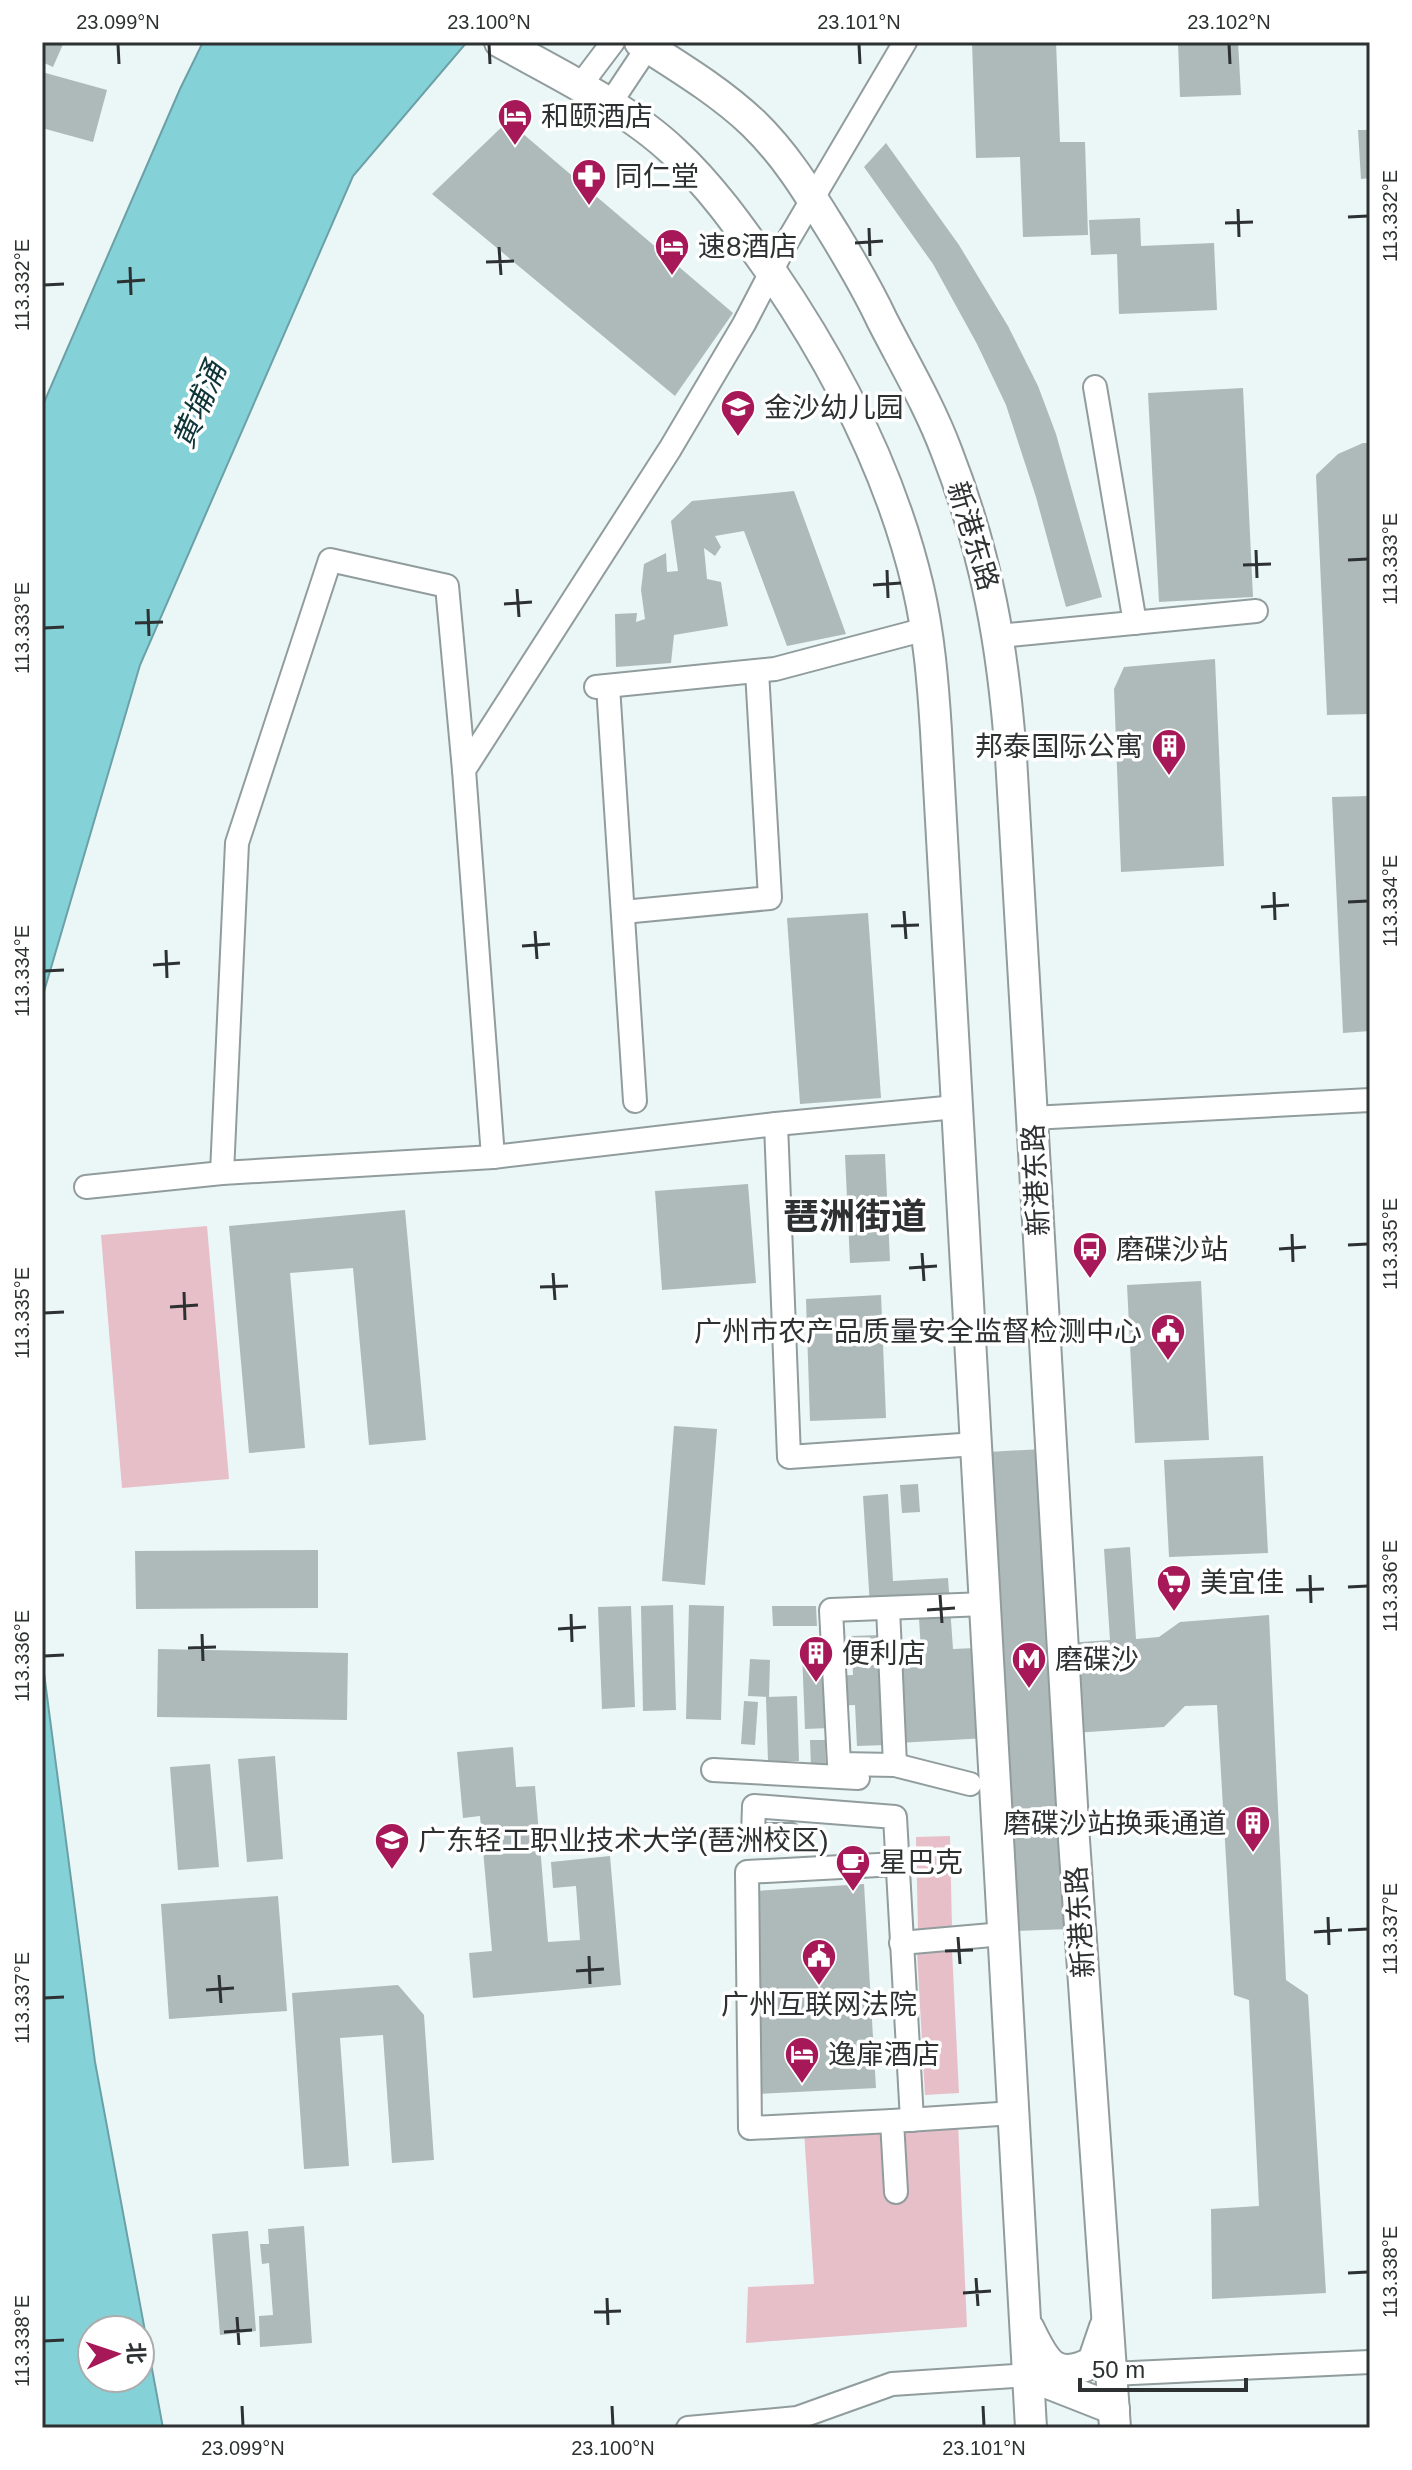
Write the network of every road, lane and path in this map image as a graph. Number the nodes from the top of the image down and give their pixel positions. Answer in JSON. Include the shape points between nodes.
{"nodes":[{"id":1,"x":500,"y":42,"type":"edge"},
{"id":2,"x":613,"y":42,"type":"edge"},
{"id":3,"x":905,"y":42,"type":"edge"},
{"id":4,"x":646,"y":44,"type":"edge"},
{"id":5,"x":579,"y":87,"type":"junction"},
{"id":6,"x":609,"y":105,"type":"junction"},
{"id":7,"x":815,"y":199,"type":"junction"},
{"id":8,"x":771,"y":271,"type":"junction"},
{"id":9,"x":1095,"y":387,"type":"dead end"},
{"id":10,"x":1256,"y":611,"type":"dead end"},
{"id":11,"x":1135,"y":623,"type":"junction"},
{"id":12,"x":926,"y":629,"type":"junction"},
{"id":13,"x":999,"y":636,"type":"junction"},
{"id":14,"x":757,"y":671,"type":"junction"},
{"id":15,"x":464,"y":770,"type":"junction"},
{"id":16,"x":623,"y":912,"type":"junction"},
{"id":17,"x":1370,"y":1100,"type":"edge"},
{"id":18,"x":635,"y":1101,"type":"dead end"},
{"id":19,"x":956,"y":1107,"type":"junction"},
{"id":20,"x":1032,"y":1118,"type":"junction"},
{"id":21,"x":776,"y":1124,"type":"junction"},
{"id":22,"x":493,"y":1157,"type":"junction"},
{"id":23,"x":222,"y":1173,"type":"junction"},
{"id":24,"x":86,"y":1187,"type":"dead end"},
{"id":25,"x":976,"y":1444,"type":"junction"},
{"id":26,"x":985,"y":1604,"type":"junction"},
{"id":27,"x":888,"y":1608,"type":"junction"},
{"id":28,"x":895,"y":1765,"type":"junction"},
{"id":29,"x":713,"y":1770,"type":"dead end"},
{"id":30,"x":983,"y":1784,"type":"junction"},
{"id":31,"x":791,"y":1835,"type":"dead end"},
{"id":32,"x":897,"y":1864,"type":"junction"},
{"id":33,"x":1003,"y":1934,"type":"junction"},
{"id":34,"x":901,"y":1943,"type":"junction"},
{"id":35,"x":1014,"y":2113,"type":"junction"},
{"id":36,"x":902,"y":2120,"type":"junction"},
{"id":37,"x":896,"y":2192,"type":"dead end"},
{"id":38,"x":1108,"y":2315,"type":"junction"},
{"id":39,"x":1026,"y":2324,"type":"junction"},
{"id":40,"x":1370,"y":2362,"type":"edge"},
{"id":41,"x":1111,"y":2374,"type":"junction"},
{"id":42,"x":1029,"y":2375,"type":"junction"},
{"id":43,"x":1115,"y":2419,"type":"edge"},
{"id":44,"x":688,"y":2428,"type":"edge"},
{"id":45,"x":1031,"y":2428,"type":"edge"}],
"edges":[{"from":1,"to":5,"type":"main road"},
{"from":2,"to":5,"type":"street"},
{"from":3,"to":7,"type":"street"},
{"from":4,"to":6,"type":"street"},
{"from":4,"to":7,"type":"main road","name":"新港东路","via":[[752,123]]},
{"from":5,"to":6,"type":"main road"},
{"from":6,"to":8,"type":"main road","via":[[674,152],[740,226]]},
{"from":7,"to":8,"type":"street"},
{"from":7,"to":13,"type":"main road","name":"新港东路","via":[[859,272],[946,450],[983,561]]},
{"from":8,"to":12,"type":"main road","via":[[868,440],[903,531]]},
{"from":8,"to":15,"type":"street","via":[[670,449]]},
{"from":9,"to":11,"type":"street"},
{"from":10,"to":11,"type":"street"},
{"from":11,"to":13,"type":"street"},
{"from":12,"to":14,"type":"street"},
{"from":12,"to":19,"type":"main road"},
{"from":13,"to":20,"type":"main road","name":"新港东路"},
{"from":14,"to":16,"type":"street","via":[[770,898]]},
{"from":14,"to":16,"type":"street","via":[[602,686]]},
{"from":15,"to":22,"type":"street"},
{"from":15,"to":23,"type":"street","via":[[447,586],[330,560],[237,843]]},
{"from":16,"to":18,"type":"street"},
{"from":17,"to":20,"type":"street"},
{"from":19,"to":21,"type":"street"},
{"from":19,"to":25,"type":"main road"},
{"from":20,"to":38,"type":"main road","name":"新港东路"},
{"from":21,"to":22,"type":"street"},
{"from":21,"to":25,"type":"street","via":[[789,1457]]},
{"from":22,"to":23,"type":"street"},
{"from":23,"to":24,"type":"street"},
{"from":25,"to":26,"type":"main road"},
{"from":26,"to":27,"type":"street"},
{"from":26,"to":30,"type":"main road"},
{"from":27,"to":28,"type":"street"},
{"from":27,"to":28,"type":"street","via":[[831,1610],[839,1764]]},
{"from":28,"to":30,"type":"street"},
{"from":29,"to":30,"type":"street"},
{"from":30,"to":33,"type":"main road"},
{"from":31,"to":32,"type":"street","via":[[753,1835],[754,1806],[895,1817]]},
{"from":32,"to":34,"type":"street"},
{"from":32,"to":36,"type":"street","via":[[747,1872],[750,2128]]},
{"from":33,"to":34,"type":"street"},
{"from":33,"to":35,"type":"main road"},
{"from":34,"to":36,"type":"street"},
{"from":35,"to":36,"type":"street"},
{"from":35,"to":39,"type":"main road"},
{"from":36,"to":37,"type":"street"},
{"from":38,"to":39,"type":"main road","via":[[1093,2362],[1069,2370],[1044,2359]]},
{"from":38,"to":41,"type":"main road","name":"新港东路"},
{"from":39,"to":42,"type":"main road"},
{"from":40,"to":41,"type":"street"},
{"from":41,"to":43,"type":"main road","name":"新港东路"},
{"from":42,"to":43,"type":"main road"},
{"from":42,"to":44,"type":"street","via":[[892,2384],[797,2418]]},
{"from":42,"to":45,"type":"main road"}]}
